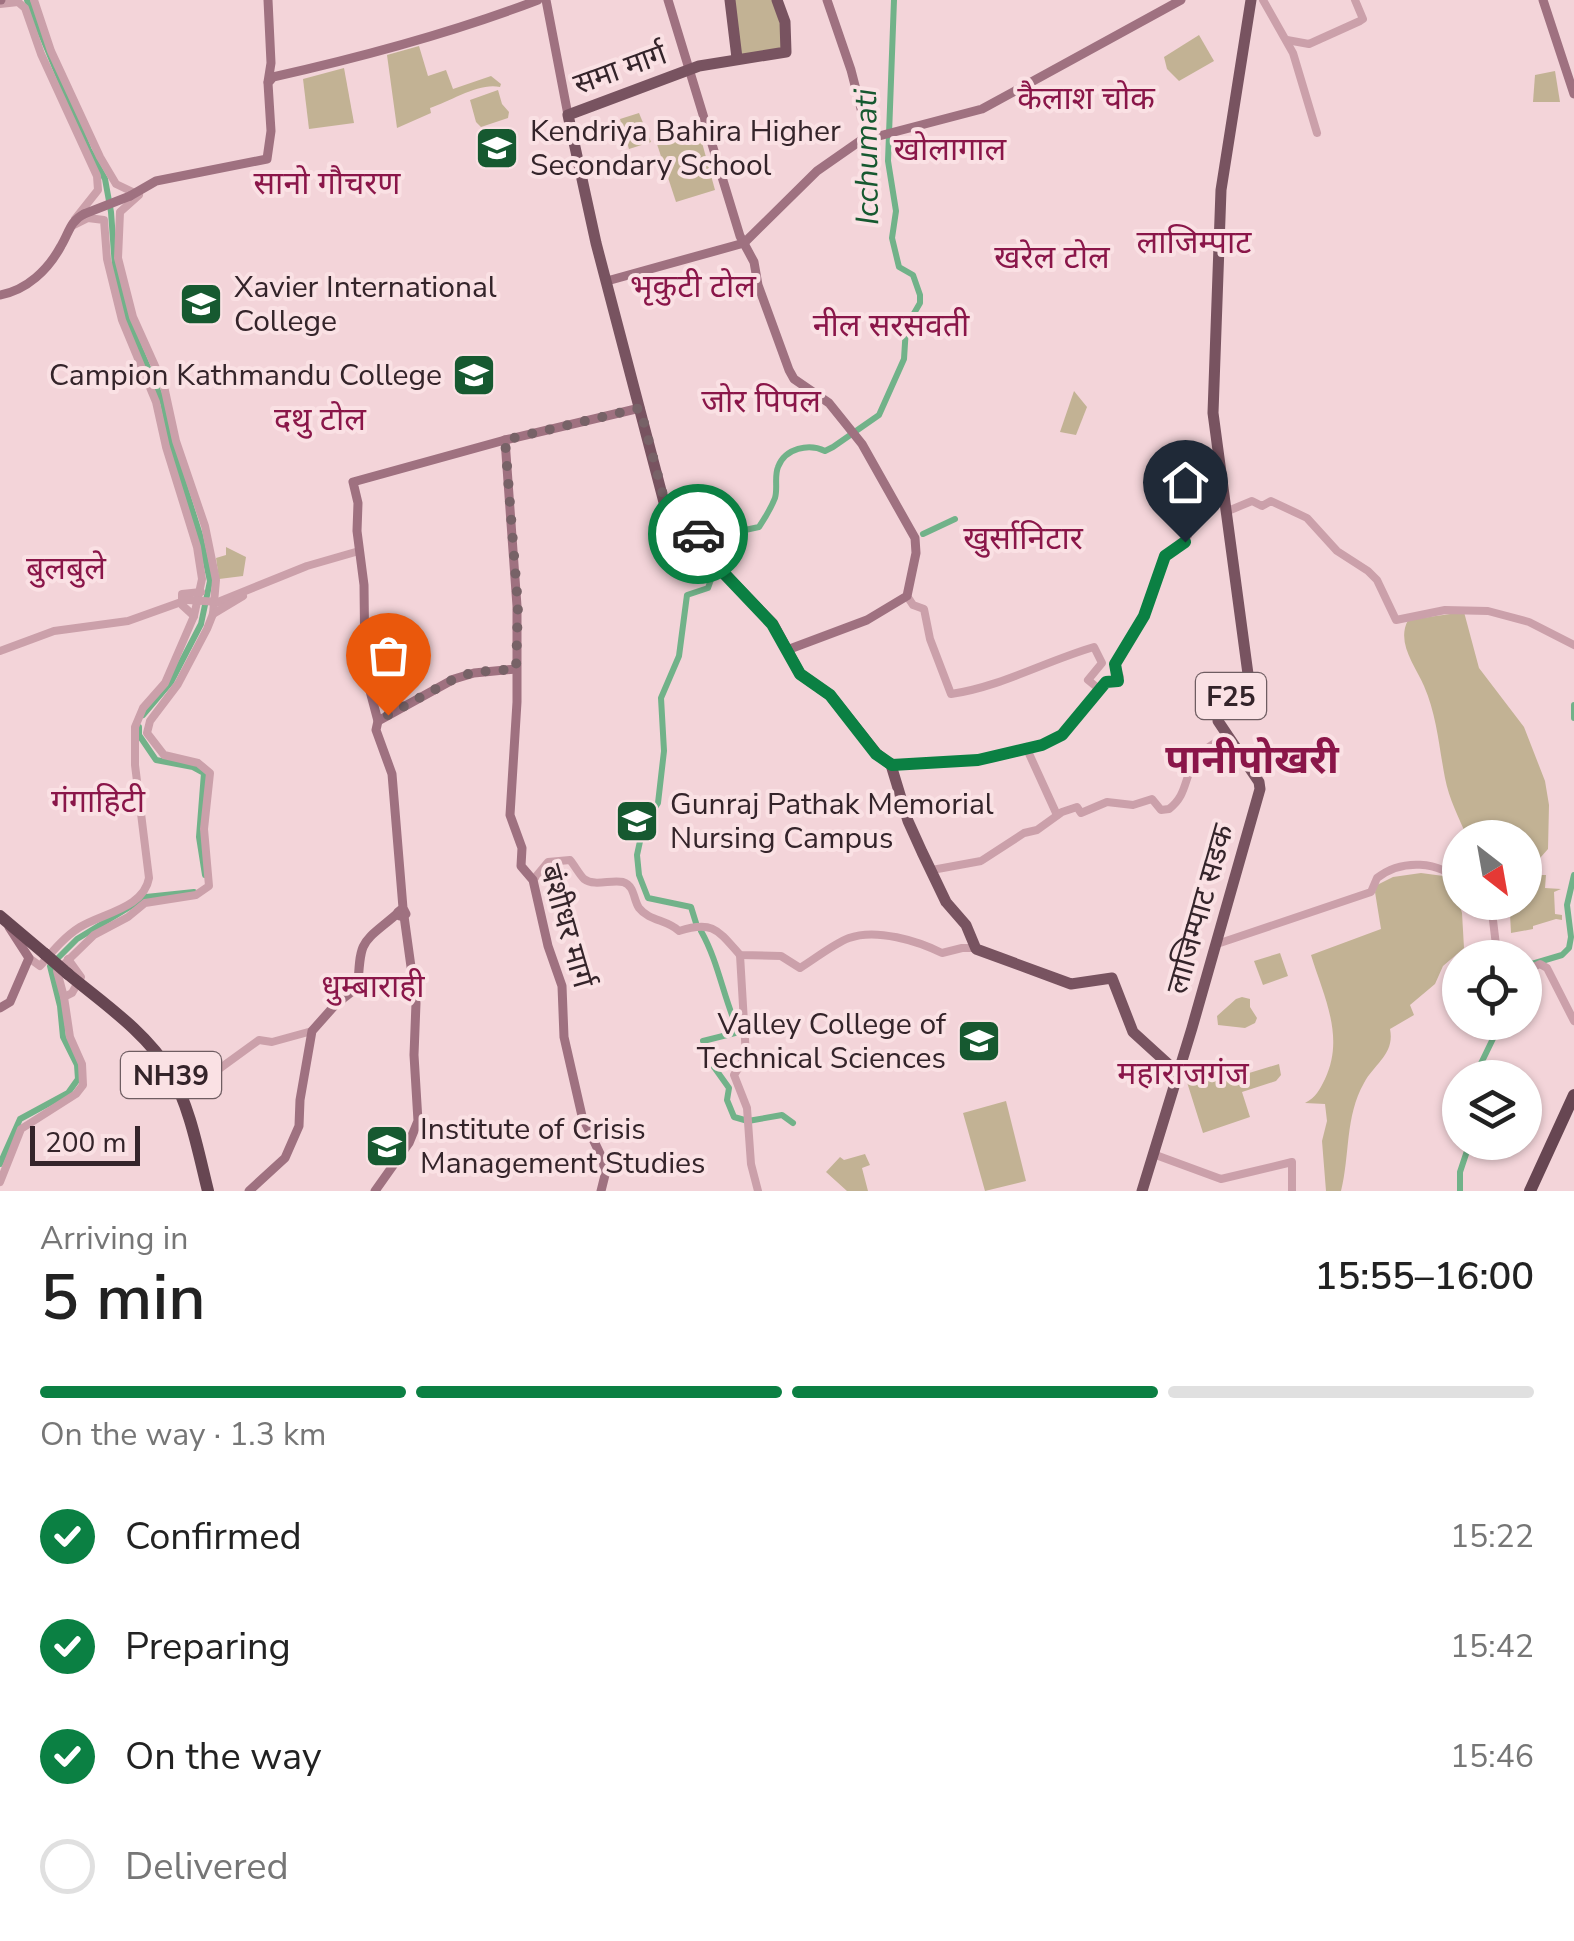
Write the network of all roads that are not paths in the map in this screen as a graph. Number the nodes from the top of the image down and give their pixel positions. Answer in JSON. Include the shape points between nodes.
{"nodes":[{"id":1,"x":34,"y":0,"type":"edge"},
{"id":2,"x":268,"y":0,"type":"edge"},
{"id":3,"x":538,"y":0,"type":"edge"},
{"id":4,"x":546,"y":0,"type":"edge"},
{"id":5,"x":668,"y":0,"type":"edge"},
{"id":6,"x":730,"y":0,"type":"edge"},
{"id":7,"x":777,"y":0,"type":"edge"},
{"id":8,"x":827,"y":0,"type":"edge"},
{"id":9,"x":1181,"y":0,"type":"edge"},
{"id":10,"x":1263,"y":0,"type":"edge"},
{"id":11,"x":1355,"y":0,"type":"edge"},
{"id":12,"x":1542,"y":0,"type":"edge"},
{"id":13,"x":0,"y":1,"type":"edge"},
{"id":14,"x":21,"y":2,"type":"edge"},
{"id":15,"x":1250,"y":4,"type":"edge"},
{"id":16,"x":736,"y":34,"type":"junction"},
{"id":17,"x":1287,"y":40,"type":"junction"},
{"id":18,"x":737,"y":58,"type":"junction"},
{"id":19,"x":271,"y":63,"type":"junction"},
{"id":20,"x":708,"y":63,"type":"junction"},
{"id":21,"x":690,"y":69,"type":"junction"},
{"id":22,"x":281,"y":75,"type":"junction"},
{"id":23,"x":268,"y":83,"type":"junction"},
{"id":24,"x":1574,"y":94,"type":"edge"},
{"id":25,"x":568,"y":114,"type":"junction"},
{"id":26,"x":1317,"y":134,"type":"dead end"},
{"id":27,"x":868,"y":136,"type":"junction"},
{"id":28,"x":114,"y":180,"type":"junction"},
{"id":29,"x":98,"y":190,"type":"junction"},
{"id":30,"x":135,"y":194,"type":"junction"},
{"id":31,"x":120,"y":212,"type":"junction"},
{"id":32,"x":76,"y":220,"type":"junction"},
{"id":33,"x":104,"y":220,"type":"junction"},
{"id":34,"x":744,"y":242,"type":"junction"},
{"id":35,"x":607,"y":281,"type":"junction"},
{"id":36,"x":0,"y":295,"type":"edge"},
{"id":37,"x":640,"y":408,"type":"junction"},
{"id":38,"x":505,"y":440,"type":"junction"},
{"id":39,"x":1217,"y":453,"type":"junction"},
{"id":40,"x":1228,"y":511,"type":"junction"},
{"id":41,"x":359,"y":551,"type":"junction"},
{"id":42,"x":216,"y":590,"type":"junction"},
{"id":43,"x":201,"y":592,"type":"junction"},
{"id":44,"x":246,"y":592,"type":"junction"},
{"id":45,"x":907,"y":596,"type":"junction"},
{"id":46,"x":184,"y":601,"type":"junction"},
{"id":47,"x":213,"y":614,"type":"junction"},
{"id":48,"x":194,"y":616,"type":"junction"},
{"id":49,"x":1574,"y":646,"type":"edge"},
{"id":50,"x":0,"y":650,"type":"edge"},
{"id":51,"x":787,"y":650,"type":"junction"},
{"id":52,"x":516,"y":669,"type":"junction"},
{"id":53,"x":1099,"y":689,"type":"junction"},
{"id":54,"x":378,"y":721,"type":"junction"},
{"id":55,"x":1226,"y":736,"type":"junction"},
{"id":56,"x":1026,"y":747,"type":"junction"},
{"id":57,"x":892,"y":765,"type":"junction"},
{"id":58,"x":1057,"y":815,"type":"junction"},
{"id":59,"x":1442,"y":868,"type":"edge"},
{"id":60,"x":932,"y":870,"type":"junction"},
{"id":61,"x":533,"y":880,"type":"junction"},
{"id":62,"x":402,"y":912,"type":"junction"},
{"id":63,"x":3,"y":919,"type":"edge"},
{"id":64,"x":98,"y":925,"type":"junction"},
{"id":65,"x":1217,"y":944,"type":"junction"},
{"id":66,"x":976,"y":948,"type":"junction"},
{"id":67,"x":51,"y":950,"type":"junction"},
{"id":68,"x":740,"y":956,"type":"junction"},
{"id":69,"x":29,"y":958,"type":"junction"},
{"id":70,"x":68,"y":966,"type":"junction"},
{"id":71,"x":1542,"y":966,"type":"edge"},
{"id":72,"x":80,"y":984,"type":"junction"},
{"id":73,"x":64,"y":997,"type":"junction"},
{"id":74,"x":0,"y":1008,"type":"edge"},
{"id":75,"x":1574,"y":1021,"type":"edge"},
{"id":76,"x":312,"y":1031,"type":"junction"},
{"id":77,"x":1178,"y":1073,"type":"junction"},
{"id":78,"x":180,"y":1092,"type":"junction"},
{"id":79,"x":1574,"y":1095,"type":"edge"},
{"id":80,"x":1153,"y":1154,"type":"junction"},
{"id":81,"x":0,"y":1182,"type":"edge"},
{"id":82,"x":208,"y":1191,"type":"edge"},
{"id":83,"x":248,"y":1191,"type":"edge"},
{"id":84,"x":375,"y":1191,"type":"edge"},
{"id":85,"x":601,"y":1191,"type":"edge"},
{"id":86,"x":758,"y":1191,"type":"edge"},
{"id":87,"x":1142,"y":1191,"type":"edge"},
{"id":88,"x":1292,"y":1191,"type":"edge"},
{"id":89,"x":1530,"y":1191,"type":"edge"}],
"edges":[{"from":1,"to":28,"type":"street"},
{"from":2,"to":19,"type":"main road"},
{"from":3,"to":22,"type":"main road"},
{"from":4,"to":25,"type":"main road"},
{"from":5,"to":21,"type":"main road"},
{"from":6,"to":16,"type":"main road"},
{"from":7,"to":18,"type":"main road","via":[[786,22],[786,52]]},
{"from":8,"to":27,"type":"main road"},
{"from":9,"to":27,"type":"main road","via":[[982,110]]},
{"from":10,"to":17,"type":"street"},
{"from":11,"to":17,"type":"street","via":[[1363,20],[1309,44]]},
{"from":12,"to":24,"type":"main road"},
{"from":13,"to":14,"type":"street"},
{"from":14,"to":29,"type":"street"},
{"from":15,"to":39,"type":"main road","number":"F25","via":[[1220,190]]},
{"from":16,"to":18,"type":"main road"},
{"from":16,"to":20,"type":"main road","via":[[732,51]]},
{"from":17,"to":26,"type":"street"},
{"from":18,"to":20,"type":"main road","name":"समा मार्ग"},
{"from":19,"to":22,"type":"main road"},
{"from":19,"to":23,"type":"main road"},
{"from":20,"to":21,"type":"main road","name":"समा मार्ग"},
{"from":21,"to":25,"type":"main road","name":"समा मार्ग"},
{"from":21,"to":34,"type":"main road"},
{"from":22,"to":23,"type":"main road"},
{"from":23,"to":30,"type":"main road","via":[[267,159],[156,182]]},
{"from":25,"to":35,"type":"main road"},
{"from":27,"to":34,"type":"main road","via":[[824,165]]},
{"from":28,"to":30,"type":"street"},
{"from":28,"to":31,"type":"street"},
{"from":29,"to":32,"type":"street"},
{"from":29,"to":33,"type":"street"},
{"from":30,"to":31,"type":"street"},
{"from":30,"to":32,"type":"main road","bridge":true},
{"from":31,"to":42,"type":"street","via":[[118,258],[133,316],[169,401]]},
{"from":32,"to":33,"type":"street"},
{"from":32,"to":36,"type":"main road","via":[[27,285]]},
{"from":33,"to":43,"type":"street","via":[[122,320],[156,402],[197,547]]},
{"from":34,"to":35,"type":"main road"},
{"from":34,"to":45,"type":"main road","via":[[794,380],[830,403],[915,538]]},
{"from":35,"to":37,"type":"main road"},
{"from":37,"to":38,"type":"main road"},
{"from":37,"to":51,"type":"main road","via":[[667,510],[693,529]]},
{"from":38,"to":41,"type":"main road","via":[[353,482]]},
{"from":38,"to":52,"type":"main road","name":"बंशीधर मार्ग","via":[[518,606]]},
{"from":39,"to":40,"type":"main road","number":"F25"},
{"from":39,"to":53,"type":"street","via":[[1192,473],[1188,536],[1165,556],[1144,616],[1115,664],[1119,680]]},
{"from":40,"to":49,"type":"street","via":[[1271,500],[1307,518],[1336,551],[1377,580],[1396,620],[1445,610],[1488,611]]},
{"from":40,"to":55,"type":"main road","number":"F25","via":[[1248,674],[1218,714]]},
{"from":41,"to":44,"type":"street"},
{"from":41,"to":54,"type":"main road","via":[[365,672]]},
{"from":42,"to":44,"type":"street"},
{"from":42,"to":47,"type":"street"},
{"from":43,"to":46,"type":"street","via":[[182,594]]},
{"from":43,"to":48,"type":"street"},
{"from":44,"to":46,"type":"street","bridge":true,"via":[[218,602]]},
{"from":44,"to":47,"type":"street"},
{"from":45,"to":51,"type":"main road","via":[[868,620]]},
{"from":45,"to":53,"type":"street","via":[[922,606],[951,694],[1094,648],[1102,663],[1088,679]]},
{"from":46,"to":48,"type":"street"},
{"from":46,"to":50,"type":"street"},
{"from":47,"to":64,"type":"street","via":[[147,733],[164,755],[210,773],[204,829],[209,886],[196,896],[145,903],[124,919]]},
{"from":48,"to":64,"type":"street","via":[[165,682],[136,720],[146,891]]},
{"from":51,"to":57,"type":"main road","via":[[800,674],[830,695]]},
{"from":52,"to":54,"type":"main road","via":[[454,679]]},
{"from":52,"to":61,"type":"main road","name":"बंशीधर मार्ग","via":[[510,814],[521,866]]},
{"from":53,"to":56,"type":"street","via":[[1062,735]]},
{"from":54,"to":62,"type":"main road","via":[[397,804]]},
{"from":55,"to":58,"type":"street","via":[[1192,764],[1186,790],[1169,809],[1152,799]]},
{"from":55,"to":65,"type":"main road","name":"लाजिम्पाट सडक","number":"F25","via":[[1260,789]]},
{"from":56,"to":57,"type":"street","via":[[978,760]]},
{"from":56,"to":58,"type":"street"},
{"from":57,"to":60,"type":"main road"},
{"from":58,"to":60,"type":"street","via":[[981,861]]},
{"from":59,"to":65,"type":"street","via":[[1394,869],[1377,878],[1371,892]]},
{"from":60,"to":66,"type":"main road"},
{"from":61,"to":68,"type":"street","via":[[548,862],[570,860],[592,882],[624,882],[640,910],[679,931],[711,926]]},
{"from":61,"to":85,"type":"main road","name":"बंशीधर मार्ग","via":[[562,986],[564,1037],[582,1116],[603,1160]]},
{"from":62,"to":76,"type":"main road","via":[[368,936],[358,958],[358,987]]},
{"from":62,"to":84,"type":"main road","via":[[416,1003],[418,1119],[409,1144]]},
{"from":63,"to":67,"type":"highway","number":"NH39"},
{"from":63,"to":69,"type":"main road"},
{"from":64,"to":67,"type":"street"},
{"from":64,"to":70,"type":"street"},
{"from":65,"to":77,"type":"main road","name":"लाजिम्पाट सडक","number":"F25"},
{"from":66,"to":68,"type":"street","via":[[942,954],[888,934],[849,938],[800,968],[781,956]]},
{"from":66,"to":77,"type":"main road","via":[[1077,985],[1112,978],[1133,1032]]},
{"from":67,"to":69,"type":"street","via":[[40,966]]},
{"from":67,"to":70,"type":"highway","number":"NH39","bridge":true},
{"from":68,"to":86,"type":"street","via":[[746,1056],[734,1075],[747,1108]]},
{"from":69,"to":74,"type":"main road","via":[[10,1002]]},
{"from":70,"to":72,"type":"highway","number":"NH39"},
{"from":70,"to":73,"type":"street","via":[[58,972]]},
{"from":71,"to":75,"type":"street"},
{"from":72,"to":73,"type":"street"},
{"from":72,"to":78,"type":"highway","number":"NH39","via":[[153,1048]]},
{"from":73,"to":81,"type":"street","via":[[83,1085],[20,1129]]},
{"from":76,"to":78,"type":"street","via":[[258,1040]]},
{"from":76,"to":83,"type":"main road","via":[[299,1126],[285,1158]]},
{"from":77,"to":80,"type":"main road","name":"लाजिम्पाट सडक","number":"F25"},
{"from":78,"to":82,"type":"highway","number":"NH39"},
{"from":79,"to":89,"type":"highway"},
{"from":80,"to":87,"type":"main road","name":"लाजिम्पाट सडक","number":"F25"},
{"from":80,"to":88,"type":"street","via":[[1221,1180],[1292,1162]]}]}
